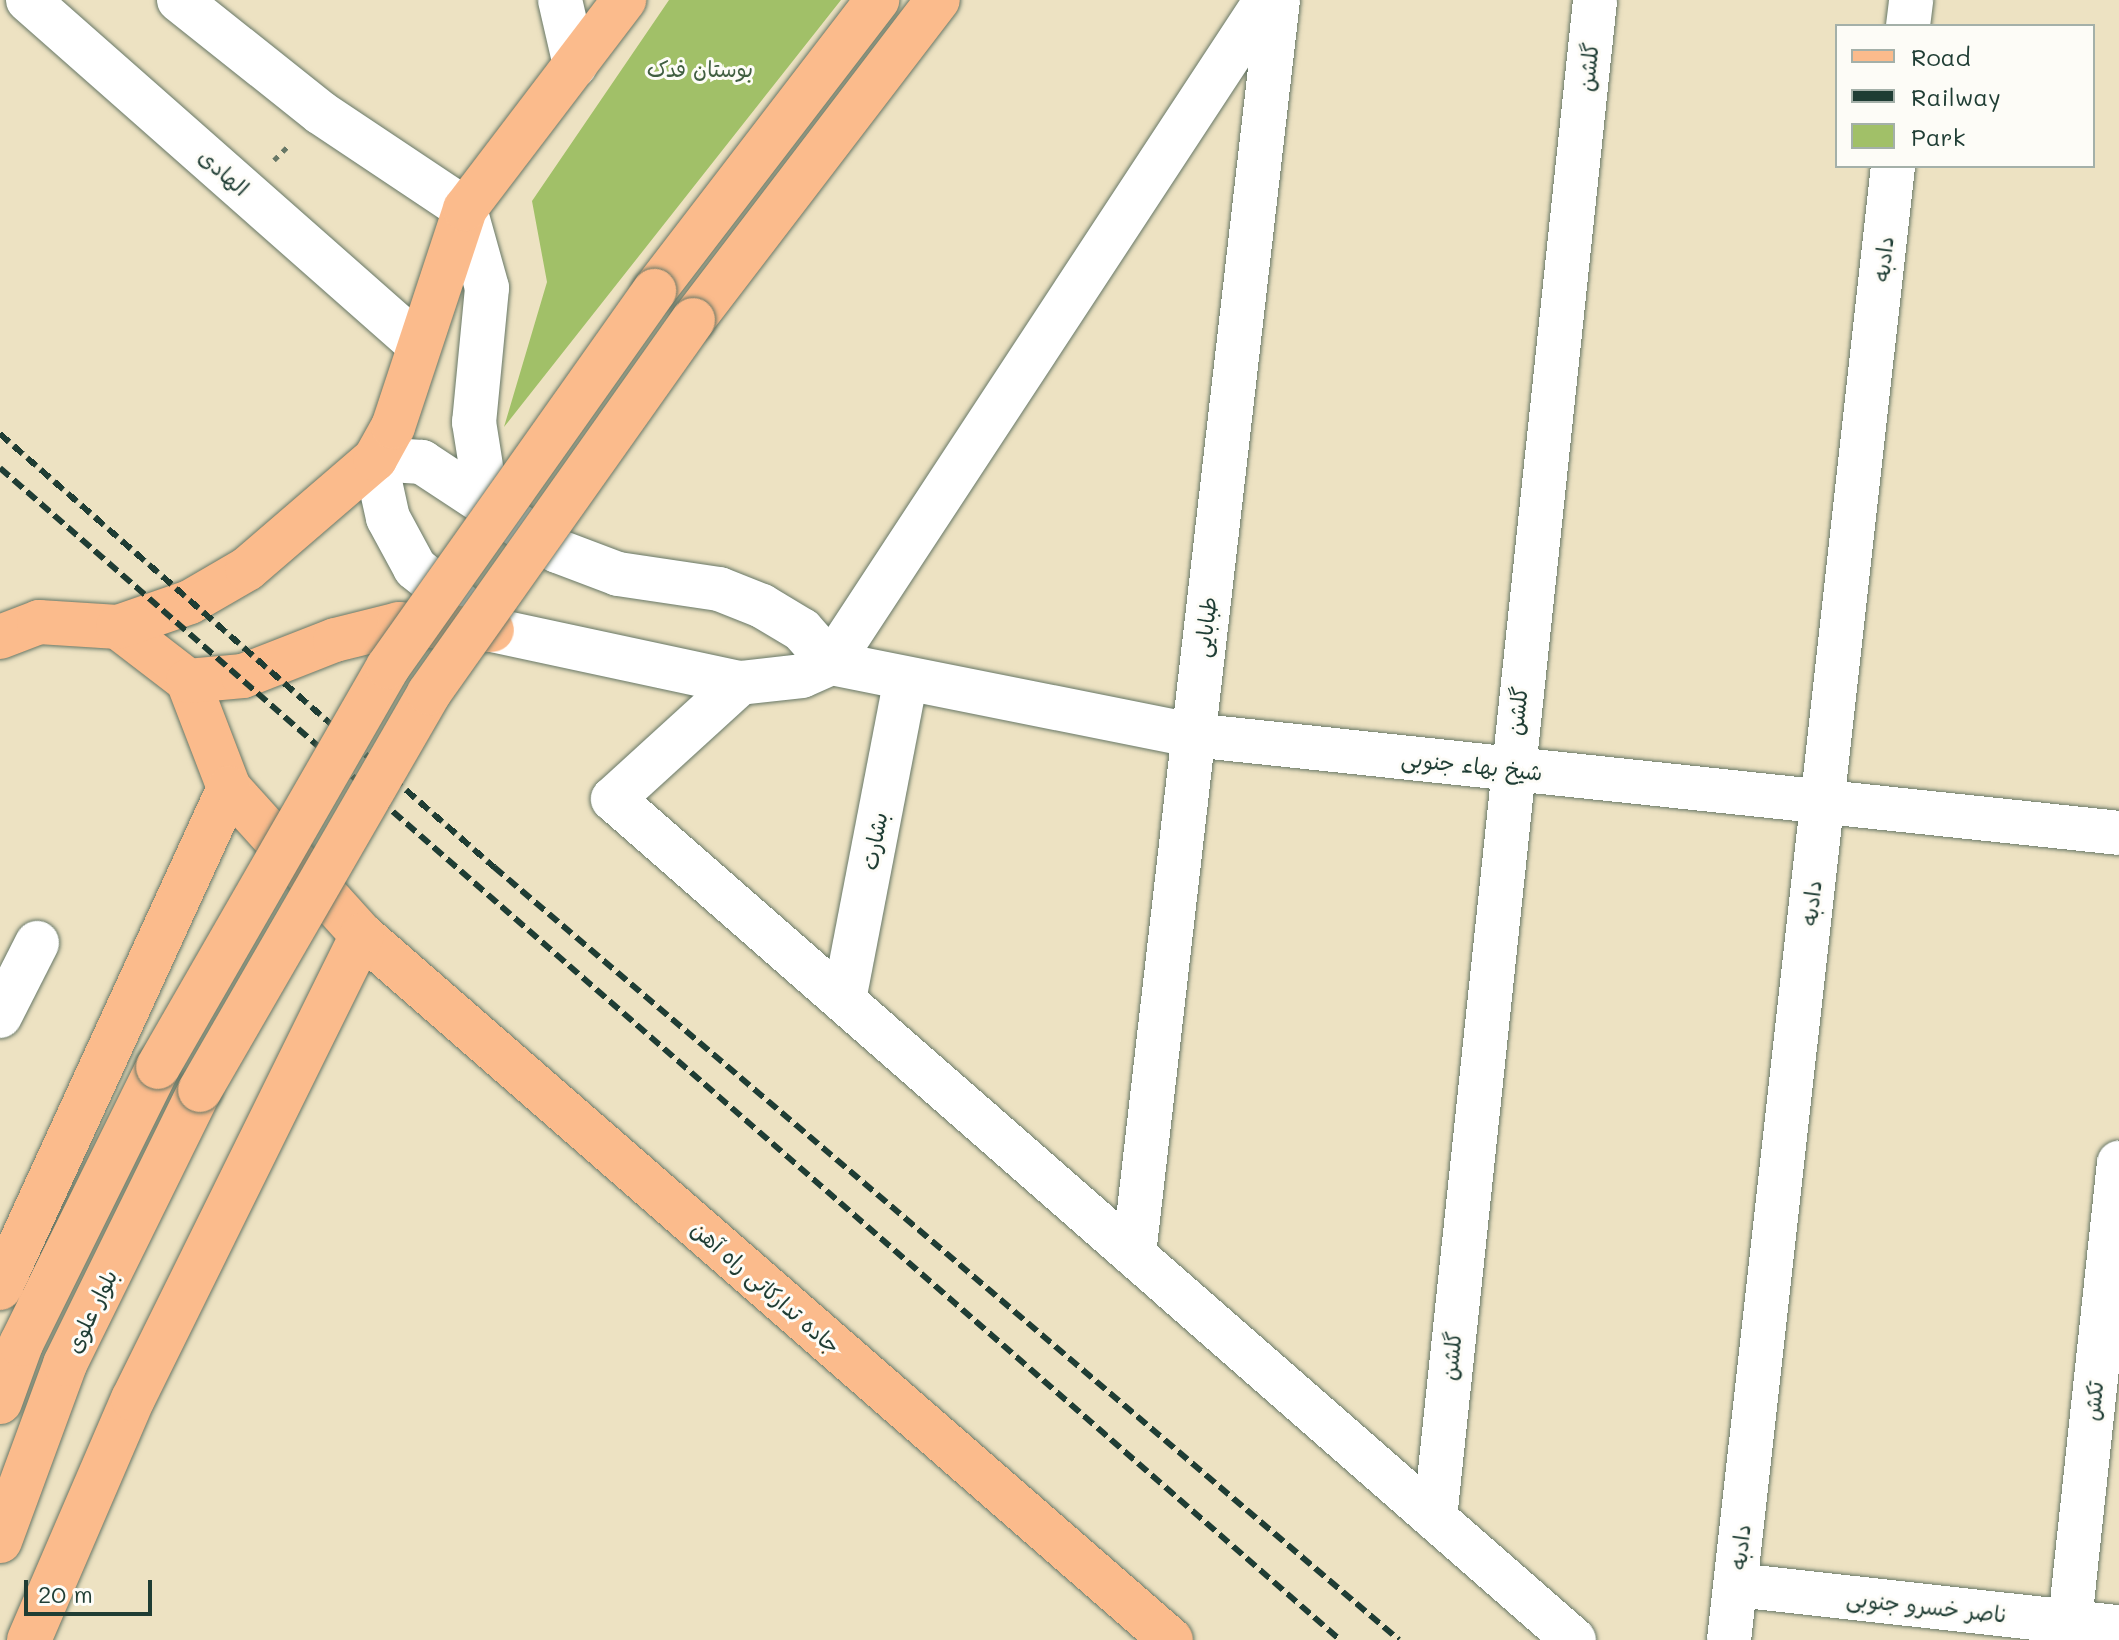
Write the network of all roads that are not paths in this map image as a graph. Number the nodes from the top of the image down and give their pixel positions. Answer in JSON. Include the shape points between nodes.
{"nodes":[{"id":1,"x":28,"y":0,"type":"edge"},
{"id":2,"x":179,"y":0,"type":"edge"},
{"id":3,"x":560,"y":0,"type":"edge"},
{"id":4,"x":624,"y":0,"type":"edge"},
{"id":5,"x":877,"y":0,"type":"edge"},
{"id":6,"x":938,"y":0,"type":"edge"},
{"id":7,"x":1266,"y":0,"type":"edge"},
{"id":8,"x":1278,"y":0,"type":"edge"},
{"id":9,"x":1595,"y":0,"type":"edge"},
{"id":10,"x":1911,"y":0,"type":"edge"},
{"id":11,"x":1908,"y":24,"type":"edge"},
{"id":12,"x":575,"y":65,"type":"junction"},
{"id":13,"x":1893,"y":168,"type":"edge"},
{"id":14,"x":465,"y":209,"type":"junction"},
{"id":15,"x":419,"y":345,"type":"junction"},
{"id":16,"x":375,"y":459,"type":"junction"},
{"id":17,"x":487,"y":504,"type":"junction"},
{"id":18,"x":118,"y":627,"type":"junction"},
{"id":19,"x":492,"y":630,"type":"junction"},
{"id":20,"x":0,"y":637,"type":"edge"},
{"id":21,"x":831,"y":663,"type":"junction"},
{"id":22,"x":188,"y":681,"type":"junction"},
{"id":23,"x":905,"y":682,"type":"junction"},
{"id":24,"x":740,"y":683,"type":"junction"},
{"id":25,"x":1192,"y":735,"type":"junction"},
{"id":26,"x":1511,"y":769,"type":"junction"},
{"id":27,"x":229,"y":788,"type":"junction"},
{"id":28,"x":1823,"y":801,"type":"junction"},
{"id":29,"x":2119,"y":833,"type":"edge"},
{"id":30,"x":362,"y":935,"type":"junction"},
{"id":31,"x":37,"y":943,"type":"dead end"},
{"id":32,"x":844,"y":1000,"type":"junction"},
{"id":33,"x":0,"y":1016,"type":"edge"},
{"id":34,"x":2119,"y":1163,"type":"edge"},
{"id":35,"x":1134,"y":1254,"type":"junction"},
{"id":36,"x":0,"y":1288,"type":"edge"},
{"id":37,"x":0,"y":1402,"type":"edge"},
{"id":38,"x":1435,"y":1518,"type":"junction"},
{"id":39,"x":0,"y":1541,"type":"edge"},
{"id":40,"x":1736,"y":1585,"type":"junction"},
{"id":41,"x":2119,"y":1627,"type":"edge"},
{"id":42,"x":2069,"y":1631,"type":"edge"},
{"id":43,"x":29,"y":1640,"type":"edge"},
{"id":44,"x":1171,"y":1640,"type":"edge"},
{"id":45,"x":1574,"y":1640,"type":"edge"},
{"id":46,"x":1729,"y":1640,"type":"edge"}],
"edges":[{"from":1,"to":15,"type":"street","name":"الهادی"},
{"from":2,"to":14,"type":"street","via":[[321,113]]},
{"from":3,"to":12,"type":"street"},
{"from":4,"to":12,"type":"main road"},
{"from":5,"to":37,"type":"main road","bridge":true,"via":[[654,291],[388,667],[158,1067],[21,1344]]},
{"from":6,"to":39,"type":"main road","name":"بلوار علوی","bridge":true,"via":[[693,320],[429,693],[200,1090],[65,1364]]},
{"from":7,"to":21,"type":"street"},
{"from":8,"to":25,"type":"street","name":"طبابایی"},
{"from":9,"to":26,"type":"street","name":"گلشن"},
{"from":10,"to":11,"type":"street"},
{"from":12,"to":14,"type":"main road"},
{"from":13,"to":28,"type":"street","name":"دادبه"},
{"from":14,"to":15,"type":"main road"},
{"from":14,"to":17,"type":"street","via":[[487,288],[474,422]]},
{"from":15,"to":16,"type":"main road","via":[[393,427]]},
{"from":16,"to":17,"type":"street","via":[[422,462]]},
{"from":16,"to":18,"type":"main road","via":[[247,569],[190,602]]},
{"from":16,"to":19,"type":"street","via":[[388,518],[415,568]]},
{"from":17,"to":21,"type":"street","via":[[557,551],[618,574],[719,589],[762,606],[802,630]]},
{"from":18,"to":20,"type":"main road","via":[[39,622]]},
{"from":18,"to":22,"type":"main road"},
{"from":19,"to":22,"type":"main road","via":[[399,624],[335,640],[243,676]]},
{"from":19,"to":24,"type":"street"},
{"from":21,"to":23,"type":"street","name":"شیخ بهاء جنوبی"},
{"from":21,"to":24,"type":"street","via":[[802,676]]},
{"from":22,"to":27,"type":"main road"},
{"from":23,"to":25,"type":"street","name":"شیخ بهاء جنوبی"},
{"from":23,"to":32,"type":"street","name":"بشارت"},
{"from":24,"to":32,"type":"street","via":[[613,799]]},
{"from":25,"to":26,"type":"street","name":"شیخ بهاء جنوبی"},
{"from":25,"to":35,"type":"street","name":"طبابایی"},
{"from":26,"to":28,"type":"street","name":"شیخ بهاء جنوبی"},
{"from":26,"to":38,"type":"street","name":"گلشن"},
{"from":27,"to":30,"type":"main road","name":"جاده تدارکاتی راه آهن"},
{"from":27,"to":36,"type":"main road"},
{"from":28,"to":29,"type":"street","name":"شیخ بهاء جنوبی"},
{"from":28,"to":40,"type":"street","name":"دادبه"},
{"from":30,"to":43,"type":"main road","via":[[133,1399]]},
{"from":30,"to":44,"type":"main road","name":"جاده تدارکاتی راه آهن"},
{"from":31,"to":33,"type":"street"},
{"from":32,"to":35,"type":"street"},
{"from":34,"to":42,"type":"street","name":"تکش"},
{"from":35,"to":38,"type":"street"},
{"from":38,"to":45,"type":"street"},
{"from":40,"to":42,"type":"street","name":"ناصر خسرو جنوبی"},
{"from":40,"to":46,"type":"street","name":"دادبه"},
{"from":41,"to":42,"type":"street","name":"ناصر خسرو جنوبی"}]}
